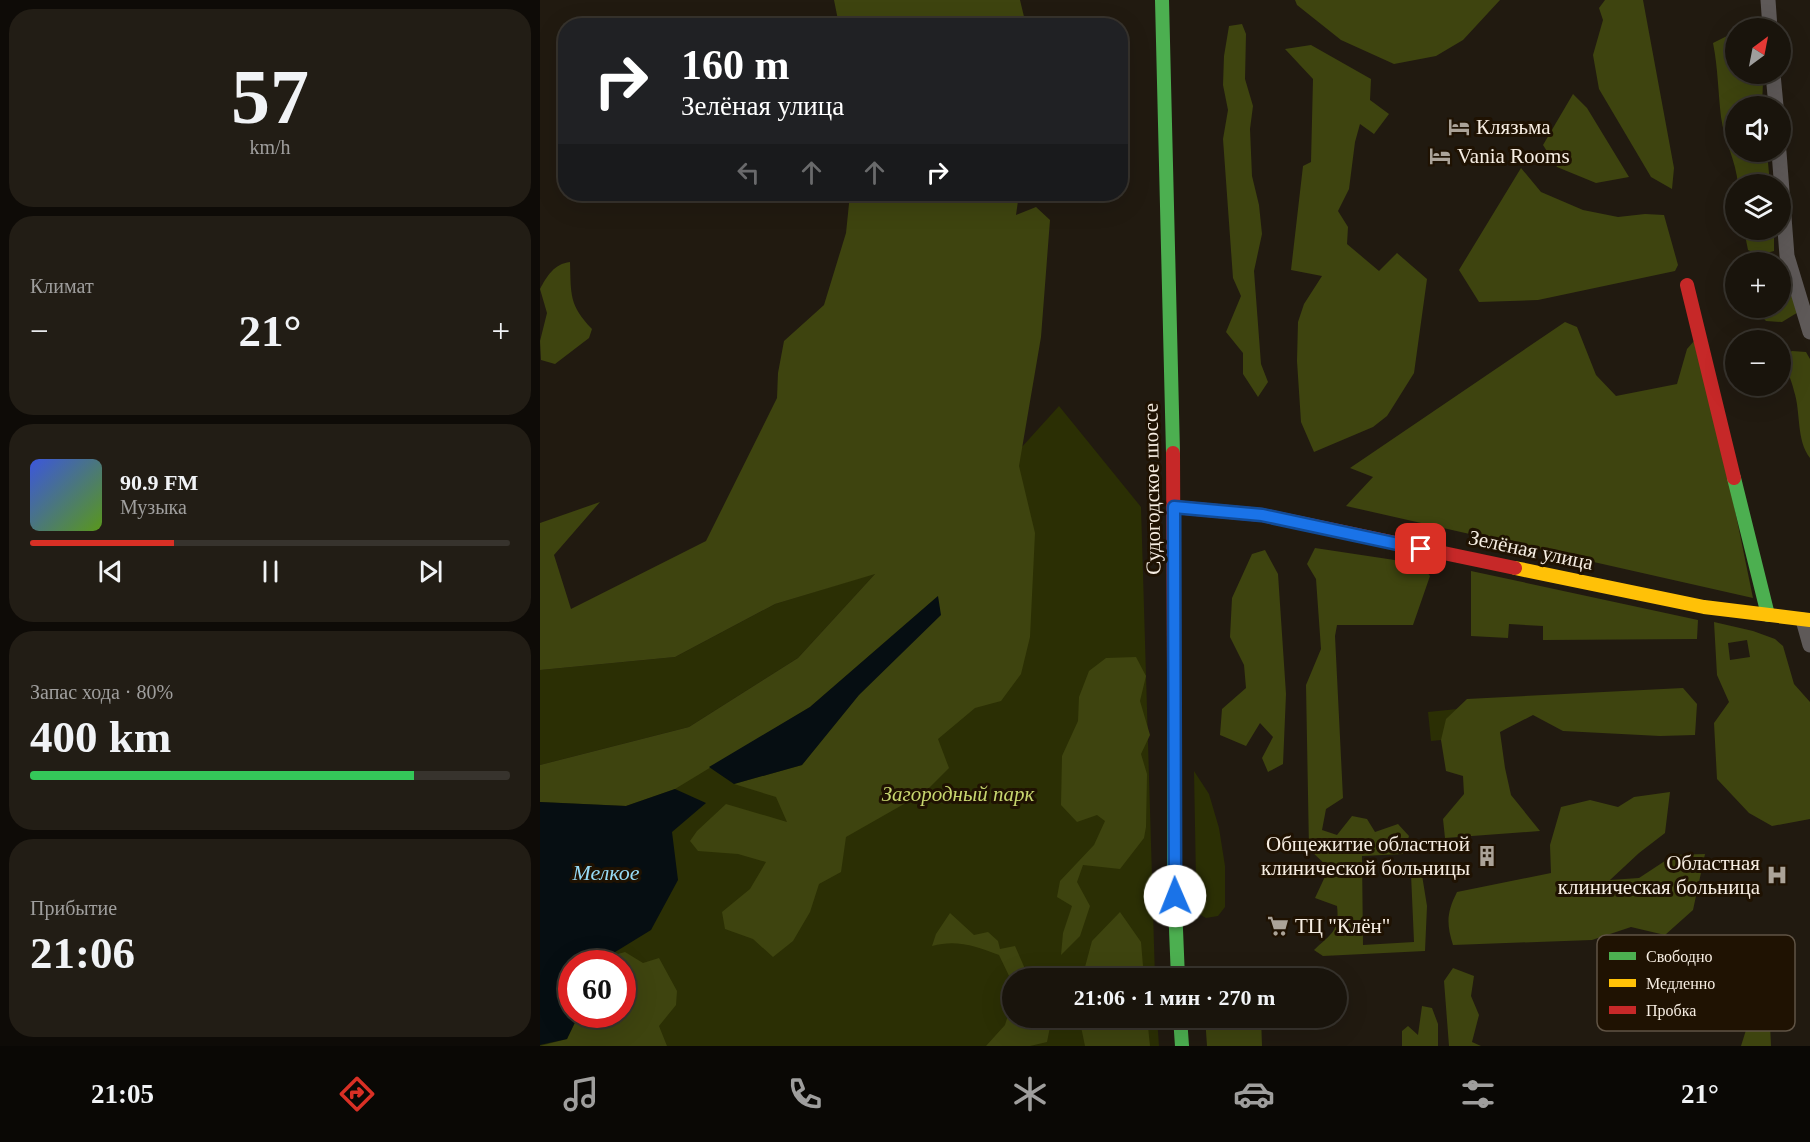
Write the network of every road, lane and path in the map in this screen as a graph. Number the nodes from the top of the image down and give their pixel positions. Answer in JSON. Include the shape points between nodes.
{"nodes":[{"id":1,"x":1162,"y":0,"type":"edge"},
{"id":2,"x":1768,"y":0,"type":"edge"},
{"id":3,"x":1769,"y":18,"type":"edge"},
{"id":4,"x":1780,"y":162,"type":"edge"},
{"id":5,"x":1687,"y":285,"type":"dead end"},
{"id":6,"x":1810,"y":332,"type":"edge"},
{"id":7,"x":1174,"y":507,"type":"junction"},
{"id":8,"x":1768,"y":615,"type":"junction"},
{"id":9,"x":1807,"y":620,"type":"edge"},
{"id":10,"x":1810,"y":645,"type":"edge"},
{"id":11,"x":1178,"y":968,"type":"edge"},
{"id":12,"x":1181,"y":1028,"type":"edge"},
{"id":13,"x":1182,"y":1046,"type":"edge"}],
"edges":[{"from":1,"to":7,"type":"main road","name":"Судогодское шоссе"},
{"from":2,"to":3,"type":"street"},
{"from":4,"to":6,"type":"street","via":[[1787,256]]},
{"from":5,"to":8,"type":"main road"},
{"from":7,"to":8,"type":"main road","name":"Зелёная улица","via":[[1262,515],[1704,607]]},
{"from":7,"to":11,"type":"main road","name":"Судогодское шоссе"},
{"from":8,"to":9,"type":"main road","name":"Зелёная улица"},
{"from":9,"to":10,"type":"street"},
{"from":12,"to":13,"type":"main road"}]}
